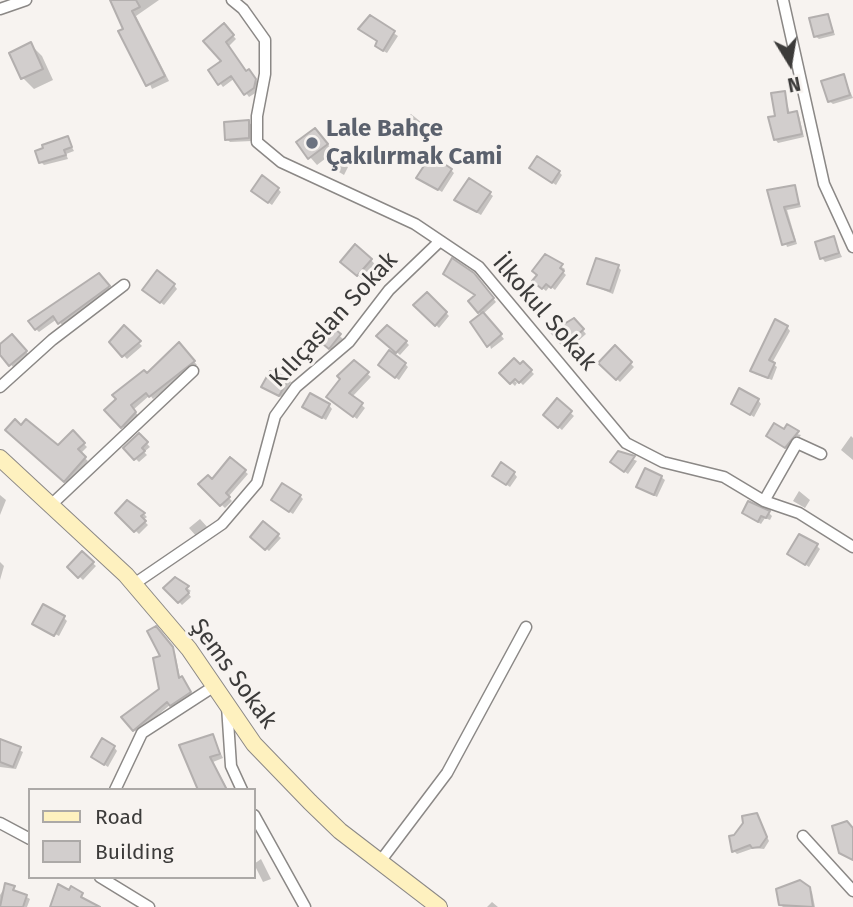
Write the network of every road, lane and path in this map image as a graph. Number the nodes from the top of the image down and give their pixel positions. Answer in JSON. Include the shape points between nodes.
{"nodes":[{"id":1,"x":26,"y":0,"type":"edge"},
{"id":2,"x":232,"y":0,"type":"edge"},
{"id":3,"x":783,"y":0,"type":"edge"},
{"id":4,"x":0,"y":9,"type":"edge"},
{"id":5,"x":440,"y":241,"type":"junction"},
{"id":6,"x":853,"y":247,"type":"edge"},
{"id":7,"x":124,"y":285,"type":"dead end"},
{"id":8,"x":193,"y":371,"type":"dead end"},
{"id":9,"x":0,"y":387,"type":"edge"},
{"id":10,"x":821,"y":454,"type":"dead end"},
{"id":11,"x":0,"y":458,"type":"edge"},
{"id":12,"x":764,"y":501,"type":"junction"},
{"id":13,"x":52,"y":504,"type":"junction"},
{"id":14,"x":853,"y":547,"type":"edge"},
{"id":15,"x":134,"y":584,"type":"junction"},
{"id":16,"x":526,"y":627,"type":"dead end"},
{"id":17,"x":213,"y":687,"type":"junction"},
{"id":18,"x":227,"y":706,"type":"junction"},
{"id":19,"x":116,"y":788,"type":"edge"},
{"id":20,"x":241,"y":788,"type":"edge"},
{"id":21,"x":256,"y":820,"type":"edge"},
{"id":22,"x":0,"y":823,"type":"edge"},
{"id":23,"x":803,"y":836,"type":"dead end"},
{"id":24,"x":28,"y":837,"type":"edge"},
{"id":25,"x":380,"y":863,"type":"junction"},
{"id":26,"x":103,"y":879,"type":"edge"},
{"id":27,"x":853,"y":891,"type":"edge"},
{"id":28,"x":149,"y":907,"type":"edge"},
{"id":29,"x":305,"y":907,"type":"edge"},
{"id":30,"x":439,"y":907,"type":"edge"}],
"edges":[{"from":1,"to":4,"type":"street"},
{"from":2,"to":5,"type":"street","name":"İlkokul Sokak","via":[[265,40],[257,142],[281,162],[415,224]]},
{"from":3,"to":6,"type":"street","via":[[824,184]]},
{"from":5,"to":12,"type":"street","name":"İlkokul Sokak","via":[[479,268],[626,443],[663,462],[724,477]]},
{"from":5,"to":15,"type":"street","name":"Kılıçaslan Sokak","via":[[389,290],[349,342],[296,387],[275,416],[257,483],[222,524]]},
{"from":7,"to":9,"type":"street"},
{"from":8,"to":13,"type":"street"},
{"from":10,"to":12,"type":"street","via":[[797,443]]},
{"from":11,"to":13,"type":"street","name":"Şems Sokak"},
{"from":12,"to":14,"type":"street","name":"İlkokul Sokak","via":[[799,513]]},
{"from":13,"to":15,"type":"street","name":"Şems Sokak"},
{"from":15,"to":17,"type":"street","name":"Şems Sokak","via":[[189,649]]},
{"from":16,"to":25,"type":"street","via":[[447,773]]},
{"from":17,"to":18,"type":"street","name":"Şems Sokak"},
{"from":17,"to":19,"type":"street","via":[[142,733]]},
{"from":18,"to":20,"type":"street","via":[[232,766]]},
{"from":18,"to":25,"type":"street","name":"Şems Sokak","via":[[254,744],[310,802]]},
{"from":21,"to":29,"type":"street"},
{"from":22,"to":24,"type":"street"},
{"from":23,"to":27,"type":"street"},
{"from":25,"to":30,"type":"street","name":"Şems Sokak"},
{"from":26,"to":28,"type":"street"}]}
